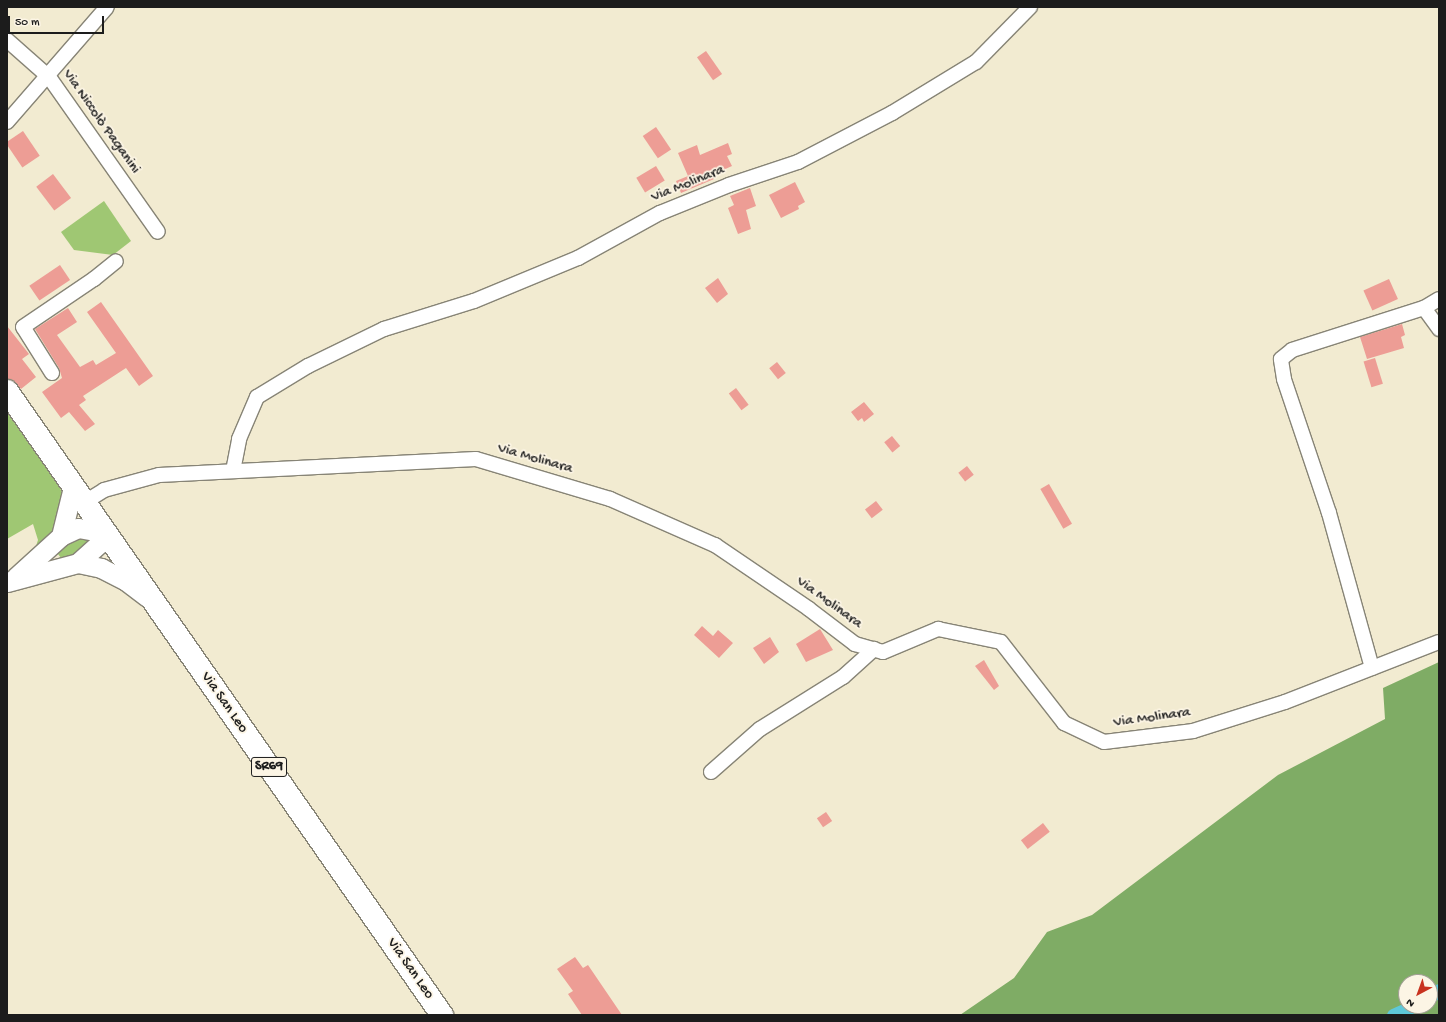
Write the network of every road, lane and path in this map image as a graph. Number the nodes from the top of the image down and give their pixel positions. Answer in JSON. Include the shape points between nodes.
{"nodes":[{"id":1,"x":107,"y":7,"type":"edge"},
{"id":2,"x":1030,"y":7,"type":"edge"},
{"id":3,"x":7,"y":40,"type":"edge"},
{"id":4,"x":49,"y":77,"type":"junction"},
{"id":5,"x":7,"y":122,"type":"edge"},
{"id":6,"x":158,"y":232,"type":"dead end"},
{"id":7,"x":116,"y":261,"type":"dead end"},
{"id":8,"x":1439,"y":299,"type":"edge"},
{"id":9,"x":1424,"y":308,"type":"junction"},
{"id":10,"x":1439,"y":329,"type":"edge"},
{"id":11,"x":52,"y":373,"type":"dead end"},
{"id":12,"x":7,"y":391,"type":"edge"},
{"id":13,"x":233,"y":471,"type":"junction"},
{"id":14,"x":79,"y":494,"type":"junction"},
{"id":15,"x":106,"y":533,"type":"junction"},
{"id":16,"x":60,"y":536,"type":"junction"},
{"id":17,"x":78,"y":563,"type":"junction"},
{"id":18,"x":11,"y":580,"type":"edge"},
{"id":19,"x":156,"y":604,"type":"junction"},
{"id":20,"x":1439,"y":642,"type":"edge"},
{"id":21,"x":874,"y":649,"type":"junction"},
{"id":22,"x":1372,"y":668,"type":"junction"},
{"id":23,"x":711,"y":772,"type":"dead end"},
{"id":24,"x":442,"y":1015,"type":"edge"}],
"edges":[{"from":1,"to":4,"type":"street"},
{"from":2,"to":13,"type":"street","name":"Via Molinara","via":[[976,62],[892,113],[798,162],[729,185],[660,213],[578,258],[474,301],[384,329],[308,366],[257,397],[239,439]]},
{"from":3,"to":4,"type":"street","name":"Via Niccolò Paganini"},
{"from":4,"to":5,"type":"street"},
{"from":4,"to":6,"type":"street","name":"Via Niccolò Paganini"},
{"from":7,"to":11,"type":"street","via":[[23,327]]},
{"from":8,"to":9,"type":"street"},
{"from":9,"to":10,"type":"street"},
{"from":9,"to":22,"type":"street","via":[[1292,350],[1282,359],[1284,378],[1329,512]]},
{"from":12,"to":14,"type":"main road","name":"Via San Leo"},
{"from":13,"to":14,"type":"street","name":"Via Molinara","via":[[159,475]]},
{"from":13,"to":21,"type":"street","name":"Via Molinara","via":[[476,459],[610,499],[715,545],[809,609],[855,644]]},
{"from":14,"to":15,"type":"main road","name":"Via San Leo"},
{"from":14,"to":16,"type":"street"},
{"from":15,"to":16,"type":"street","via":[[78,528]]},
{"from":15,"to":17,"type":"street","via":[[101,542]]},
{"from":15,"to":19,"type":"main road","name":"Via San Leo"},
{"from":16,"to":18,"type":"street"},
{"from":17,"to":18,"type":"street"},
{"from":17,"to":19,"type":"street","via":[[101,568],[120,578]]},
{"from":19,"to":24,"type":"main road","name":"Via San Leo","number":"SR69"},
{"from":20,"to":22,"type":"street","name":"Via Molinara"},
{"from":21,"to":22,"type":"street","name":"Via Molinara","via":[[883,652],[938,629],[1001,642],[1064,723],[1104,742],[1193,731],[1285,702]]},
{"from":21,"to":23,"type":"street","via":[[842,677],[760,729]]}]}
